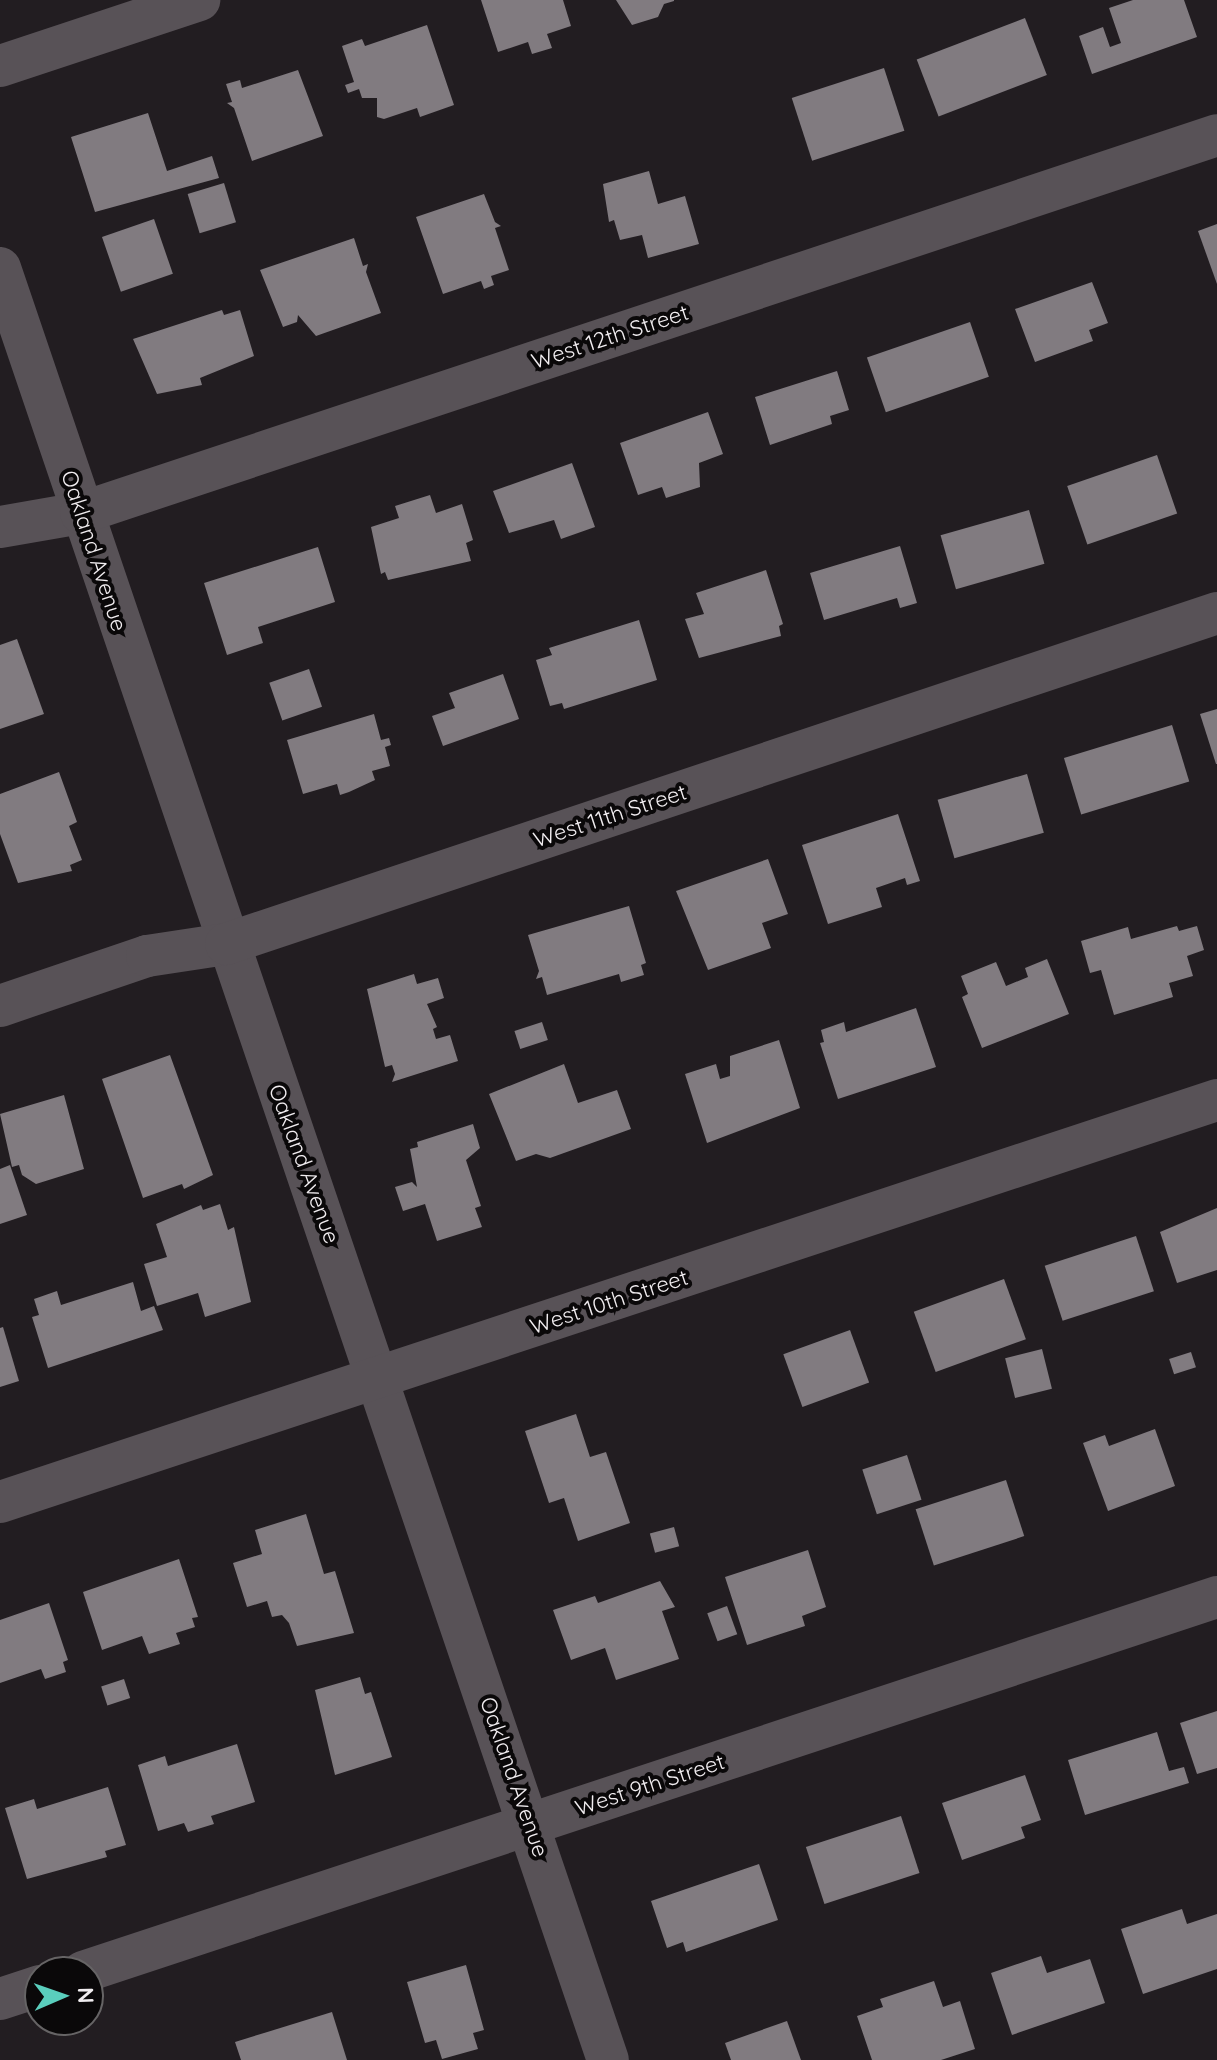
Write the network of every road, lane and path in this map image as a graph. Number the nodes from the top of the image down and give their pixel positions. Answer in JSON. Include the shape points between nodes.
{"nodes":[{"id":1,"x":199,"y":0,"type":"edge"},
{"id":2,"x":0,"y":66,"type":"edge"},
{"id":3,"x":1217,"y":135,"type":"edge"},
{"id":4,"x":0,"y":268,"type":"edge"},
{"id":5,"x":81,"y":513,"type":"junction"},
{"id":6,"x":0,"y":527,"type":"edge"},
{"id":7,"x":1217,"y":613,"type":"edge"},
{"id":8,"x":226,"y":944,"type":"junction"},
{"id":9,"x":0,"y":1006,"type":"edge"},
{"id":10,"x":1217,"y":1100,"type":"edge"},
{"id":11,"x":380,"y":1379,"type":"junction"},
{"id":12,"x":0,"y":1502,"type":"edge"},
{"id":13,"x":1217,"y":1597,"type":"edge"},
{"id":14,"x":531,"y":1825,"type":"junction"},
{"id":15,"x":104,"y":1965,"type":"edge"},
{"id":16,"x":24,"y":1991,"type":"edge"},
{"id":17,"x":0,"y":1999,"type":"edge"},
{"id":18,"x":608,"y":2060,"type":"edge"}],
"edges":[{"from":1,"to":2,"type":"street"},
{"from":3,"to":5,"type":"street","name":"West 12th Street"},
{"from":4,"to":5,"type":"street","name":"Oakland Avenue"},
{"from":5,"to":6,"type":"street","name":"West 12th Street"},
{"from":5,"to":8,"type":"street","name":"Oakland Avenue"},
{"from":7,"to":8,"type":"street","name":"West 11th Street"},
{"from":8,"to":9,"type":"street","name":"West 11th Street","via":[[147,956]]},
{"from":8,"to":11,"type":"street","name":"Oakland Avenue"},
{"from":10,"to":11,"type":"street","name":"West 10th Street"},
{"from":11,"to":12,"type":"street","name":"West 10th Street"},
{"from":11,"to":14,"type":"street","name":"Oakland Avenue"},
{"from":13,"to":14,"type":"street","name":"West 9th Street"},
{"from":14,"to":15,"type":"street","name":"West 9th Street"},
{"from":14,"to":18,"type":"street","name":"Oakland Avenue"},
{"from":16,"to":17,"type":"street"}]}
